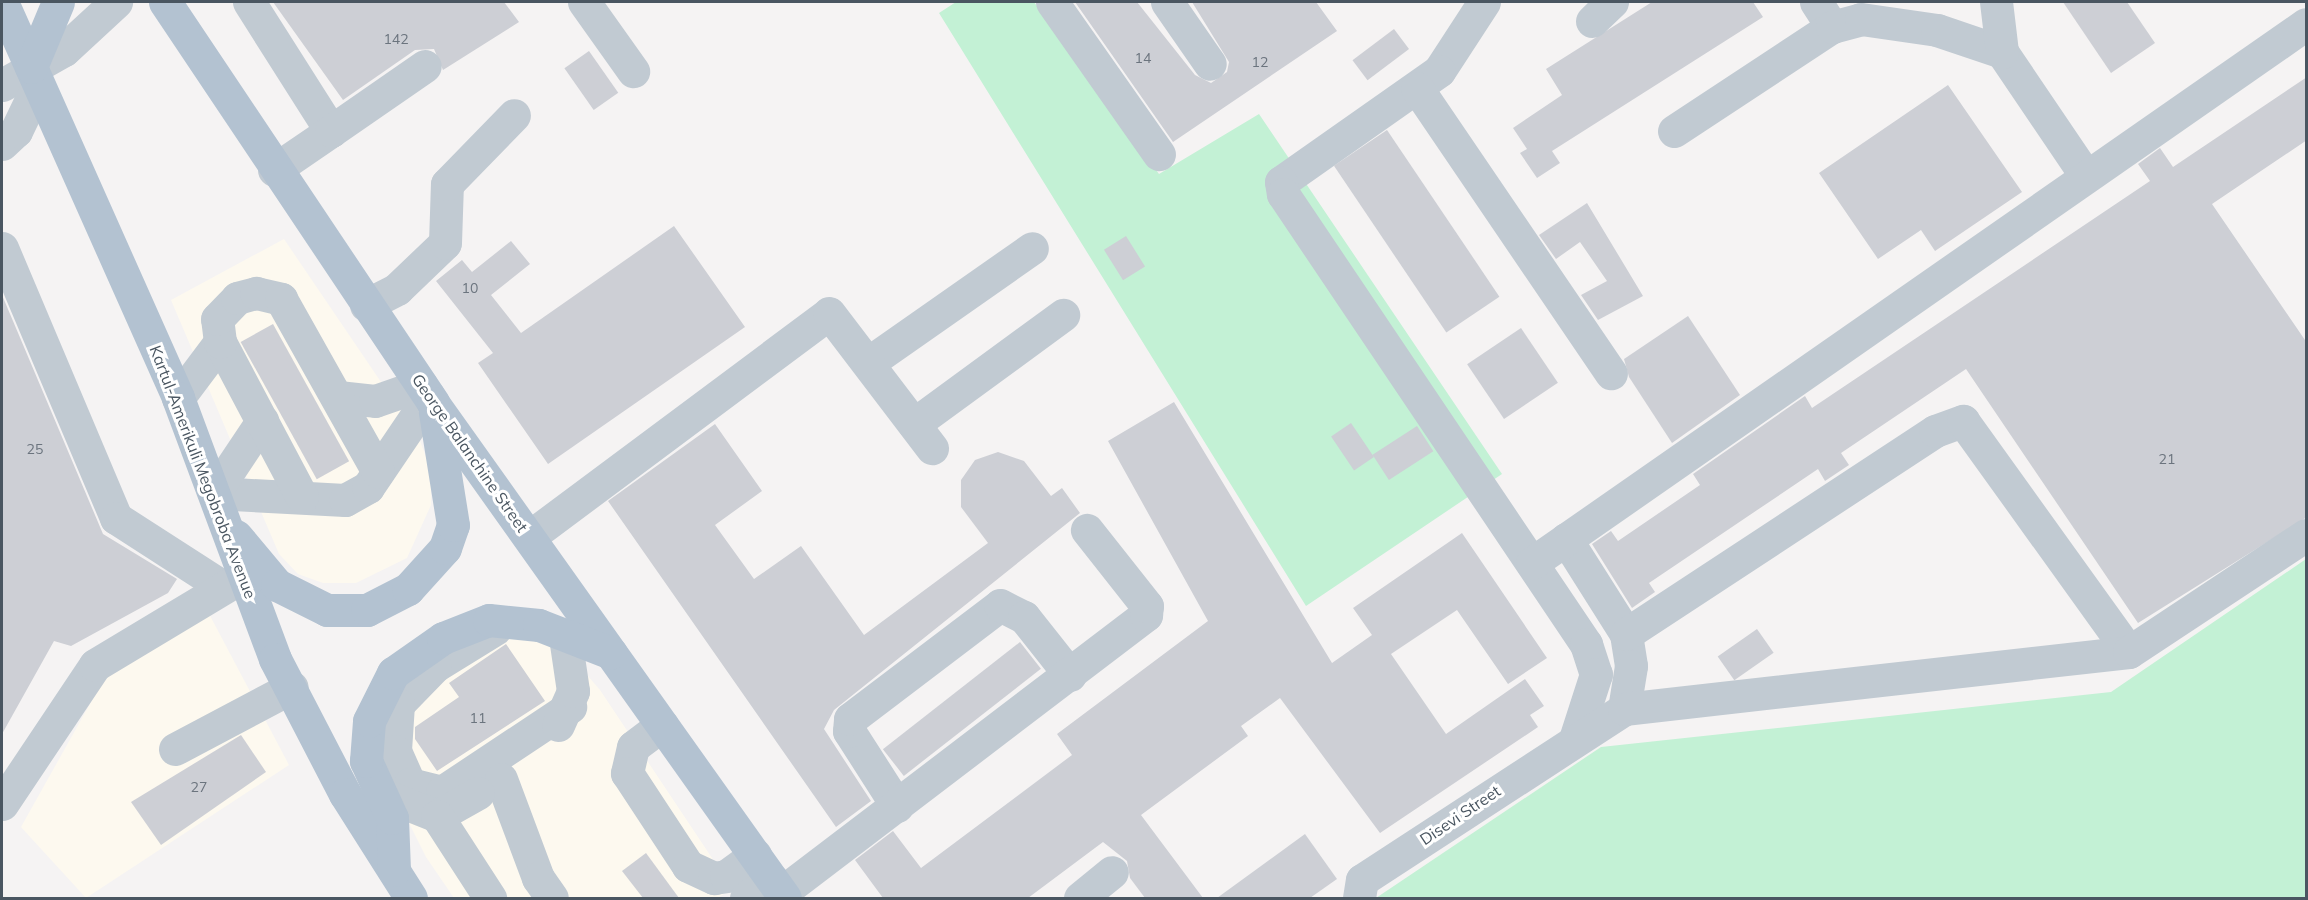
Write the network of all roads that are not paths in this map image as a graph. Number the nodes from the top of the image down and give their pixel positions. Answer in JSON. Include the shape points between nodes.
{"nodes":[{"id":1,"x":2,"y":2,"type":"edge"},
{"id":2,"x":58,"y":2,"type":"edge"},
{"id":3,"x":116,"y":2,"type":"edge"},
{"id":4,"x":165,"y":2,"type":"edge"},
{"id":5,"x":249,"y":2,"type":"edge"},
{"id":6,"x":584,"y":2,"type":"edge"},
{"id":7,"x":1052,"y":2,"type":"edge"},
{"id":8,"x":1167,"y":2,"type":"edge"},
{"id":9,"x":1484,"y":2,"type":"edge"},
{"id":10,"x":1996,"y":2,"type":"edge"},
{"id":11,"x":1824,"y":14,"type":"edge"},
{"id":12,"x":1891,"y":14,"type":"edge"},
{"id":13,"x":2307,"y":24,"type":"edge"},
{"id":14,"x":2002,"y":52,"type":"junction"},
{"id":15,"x":1210,"y":64,"type":"dead end"},
{"id":16,"x":425,"y":66,"type":"dead end"},
{"id":17,"x":633,"y":71,"type":"dead end"},
{"id":18,"x":35,"y":76,"type":"junction"},
{"id":19,"x":2,"y":85,"type":"edge"},
{"id":20,"x":1417,"y":88,"type":"junction"},
{"id":21,"x":514,"y":115,"type":"dead end"},
{"id":22,"x":331,"y":131,"type":"junction"},
{"id":23,"x":1674,"y":131,"type":"dead end"},
{"id":24,"x":2,"y":144,"type":"edge"},
{"id":25,"x":1159,"y":154,"type":"dead end"},
{"id":26,"x":274,"y":170,"type":"junction"},
{"id":27,"x":2086,"y":176,"type":"junction"},
{"id":28,"x":2,"y":248,"type":"edge"},
{"id":29,"x":1032,"y":248,"type":"dead end"},
{"id":30,"x":366,"y":305,"type":"junction"},
{"id":31,"x":1064,"y":315,"type":"dead end"},
{"id":32,"x":220,"y":342,"type":"junction"},
{"id":33,"x":868,"y":363,"type":"junction"},
{"id":34,"x":1611,"y":373,"type":"dead end"},
{"id":35,"x":428,"y":395,"type":"junction"},
{"id":36,"x":338,"y":396,"type":"junction"},
{"id":37,"x":178,"y":399,"type":"junction"},
{"id":38,"x":262,"y":421,"type":"junction"},
{"id":39,"x":378,"y":472,"type":"junction"},
{"id":40,"x":214,"y":493,"type":"junction"},
{"id":41,"x":302,"y":497,"type":"junction"},
{"id":42,"x":225,"y":523,"type":"junction"},
{"id":43,"x":1087,"y":530,"type":"dead end"},
{"id":44,"x":2307,"y":536,"type":"edge"},
{"id":45,"x":529,"y":537,"type":"junction"},
{"id":46,"x":1566,"y":539,"type":"junction"},
{"id":47,"x":1532,"y":563,"type":"junction"},
{"id":48,"x":231,"y":581,"type":"junction"},
{"id":49,"x":516,"y":620,"type":"junction"},
{"id":50,"x":1626,"y":634,"type":"junction"},
{"id":51,"x":565,"y":637,"type":"junction"},
{"id":52,"x":2129,"y":652,"type":"junction"},
{"id":53,"x":611,"y":653,"type":"junction"},
{"id":54,"x":1070,"y":675,"type":"junction"},
{"id":55,"x":292,"y":687,"type":"junction"},
{"id":56,"x":570,"y":706,"type":"junction"},
{"id":57,"x":1623,"y":708,"type":"junction"},
{"id":58,"x":662,"y":724,"type":"junction"},
{"id":59,"x":1575,"y":739,"type":"junction"},
{"id":60,"x":175,"y":749,"type":"dead end"},
{"id":61,"x":501,"y":778,"type":"junction"},
{"id":62,"x":378,"y":790,"type":"junction"},
{"id":63,"x":2,"y":804,"type":"edge"},
{"id":64,"x":897,"y":806,"type":"junction"},
{"id":65,"x":437,"y":816,"type":"junction"},
{"id":66,"x":1113,"y":872,"type":"dead end"},
{"id":67,"x":403,"y":885,"type":"edge"},
{"id":68,"x":768,"y":885,"type":"edge"},
{"id":69,"x":490,"y":898,"type":"edge"},
{"id":70,"x":552,"y":898,"type":"edge"},
{"id":71,"x":1080,"y":898,"type":"edge"},
{"id":72,"x":1359,"y":898,"type":"edge"}],
"edges":[{"from":1,"to":18,"type":"main road","name":"Kartul-Amerikuli Megobroba Avenue"},
{"from":2,"to":18,"type":"main road"},
{"from":3,"to":18,"type":"street"},
{"from":4,"to":26,"type":"main road","name":"George Balanchine Street"},
{"from":5,"to":22,"type":"street"},
{"from":6,"to":17,"type":"street"},
{"from":7,"to":25,"type":"street"},
{"from":8,"to":15,"type":"street"},
{"from":9,"to":20,"type":"street","via":[[1439,71]]},
{"from":10,"to":14,"type":"street"},
{"from":11,"to":12,"type":"street","via":[[1861,19]]},
{"from":11,"to":23,"type":"street"},
{"from":12,"to":14,"type":"street"},
{"from":13,"to":27,"type":"street"},
{"from":14,"to":27,"type":"street"},
{"from":16,"to":22,"type":"street"},
{"from":18,"to":19,"type":"street"},
{"from":18,"to":24,"type":"street","via":[[16,131]]},
{"from":18,"to":37,"type":"main road","name":"Kartul-Amerikuli Megobroba Avenue"},
{"from":20,"to":34,"type":"street"},
{"from":20,"to":47,"type":"street","via":[[1286,174],[1284,194]]},
{"from":21,"to":30,"type":"street","via":[[447,184],[445,243],[397,289]]},
{"from":22,"to":26,"type":"street"},
{"from":26,"to":30,"type":"main road","name":"George Balanchine Street"},
{"from":27,"to":46,"type":"street"},
{"from":28,"to":48,"type":"street","via":[[116,518]]},
{"from":29,"to":33,"type":"street"},
{"from":30,"to":35,"type":"main road","name":"George Balanchine Street"},
{"from":31,"to":33,"type":"street","via":[[923,436]]},
{"from":32,"to":36,"type":"street","via":[[217,319],[237,298],[256,293],[281,299]]},
{"from":32,"to":37,"type":"street"},
{"from":32,"to":38,"type":"street"},
{"from":33,"to":45,"type":"street","via":[[829,313]]},
{"from":35,"to":36,"type":"street","via":[[375,401]]},
{"from":35,"to":39,"type":"street"},
{"from":35,"to":42,"type":"main road","via":[[453,525],[427,574],[408,590],[367,610],[327,610],[277,585]]},
{"from":35,"to":45,"type":"main road","name":"George Balanchine Street"},
{"from":36,"to":39,"type":"street"},
{"from":37,"to":40,"type":"main road","name":"Kartul-Amerikuli Megobroba Avenue"},
{"from":38,"to":40,"type":"street"},
{"from":38,"to":41,"type":"street"},
{"from":39,"to":41,"type":"street","via":[[368,487],[345,500]]},
{"from":40,"to":41,"type":"street"},
{"from":40,"to":42,"type":"main road","name":"Kartul-Amerikuli Megobroba Avenue"},
{"from":42,"to":48,"type":"main road","name":"Kartul-Amerikuli Megobroba Avenue"},
{"from":43,"to":54,"type":"street","via":[[1147,606],[1146,615]]},
{"from":44,"to":52,"type":"street"},
{"from":45,"to":53,"type":"main road","name":"George Balanchine Street"},
{"from":46,"to":47,"type":"street"},
{"from":46,"to":50,"type":"street"},
{"from":47,"to":59,"type":"street","via":[[1586,644],[1596,674]]},
{"from":48,"to":55,"type":"main road","name":"Kartul-Amerikuli Megobroba Avenue"},
{"from":48,"to":63,"type":"street","via":[[95,666]]},
{"from":49,"to":51,"type":"main road"},
{"from":49,"to":56,"type":"street","via":[[466,643],[413,683],[393,724],[399,770],[410,784],[442,792]]},
{"from":49,"to":62,"type":"main road","via":[[470,625],[393,673],[369,721],[366,761]]},
{"from":50,"to":52,"type":"street","via":[[1935,431],[1962,422]]},
{"from":50,"to":57,"type":"street","via":[[1631,666]]},
{"from":51,"to":53,"type":"main road"},
{"from":51,"to":56,"type":"street"},
{"from":52,"to":57,"type":"street"},
{"from":53,"to":58,"type":"main road","name":"George Balanchine Street"},
{"from":54,"to":64,"type":"street"},
{"from":54,"to":64,"type":"street","via":[[1024,617],[1000,605],[850,719],[849,731]]},
{"from":55,"to":60,"type":"street"},
{"from":55,"to":67,"type":"main road","name":"Kartul-Amerikuli Megobroba Avenue","via":[[334,776]]},
{"from":56,"to":61,"type":"street","via":[[534,753]]},
{"from":57,"to":59,"type":"street","name":"Disevi Street"},
{"from":58,"to":68,"type":"main road","name":"George Balanchine Street"},
{"from":58,"to":68,"type":"street","via":[[633,747],[627,773],[688,866],[714,878],[726,876]]},
{"from":59,"to":72,"type":"street","name":"Disevi Street","via":[[1362,880]]},
{"from":61,"to":65,"type":"street"},
{"from":61,"to":70,"type":"street","via":[[538,878]]},
{"from":62,"to":65,"type":"street","via":[[417,812]]},
{"from":62,"to":67,"type":"main road","via":[[392,818]]},
{"from":64,"to":68,"type":"street"},
{"from":65,"to":69,"type":"street"},
{"from":66,"to":71,"type":"street"}]}
